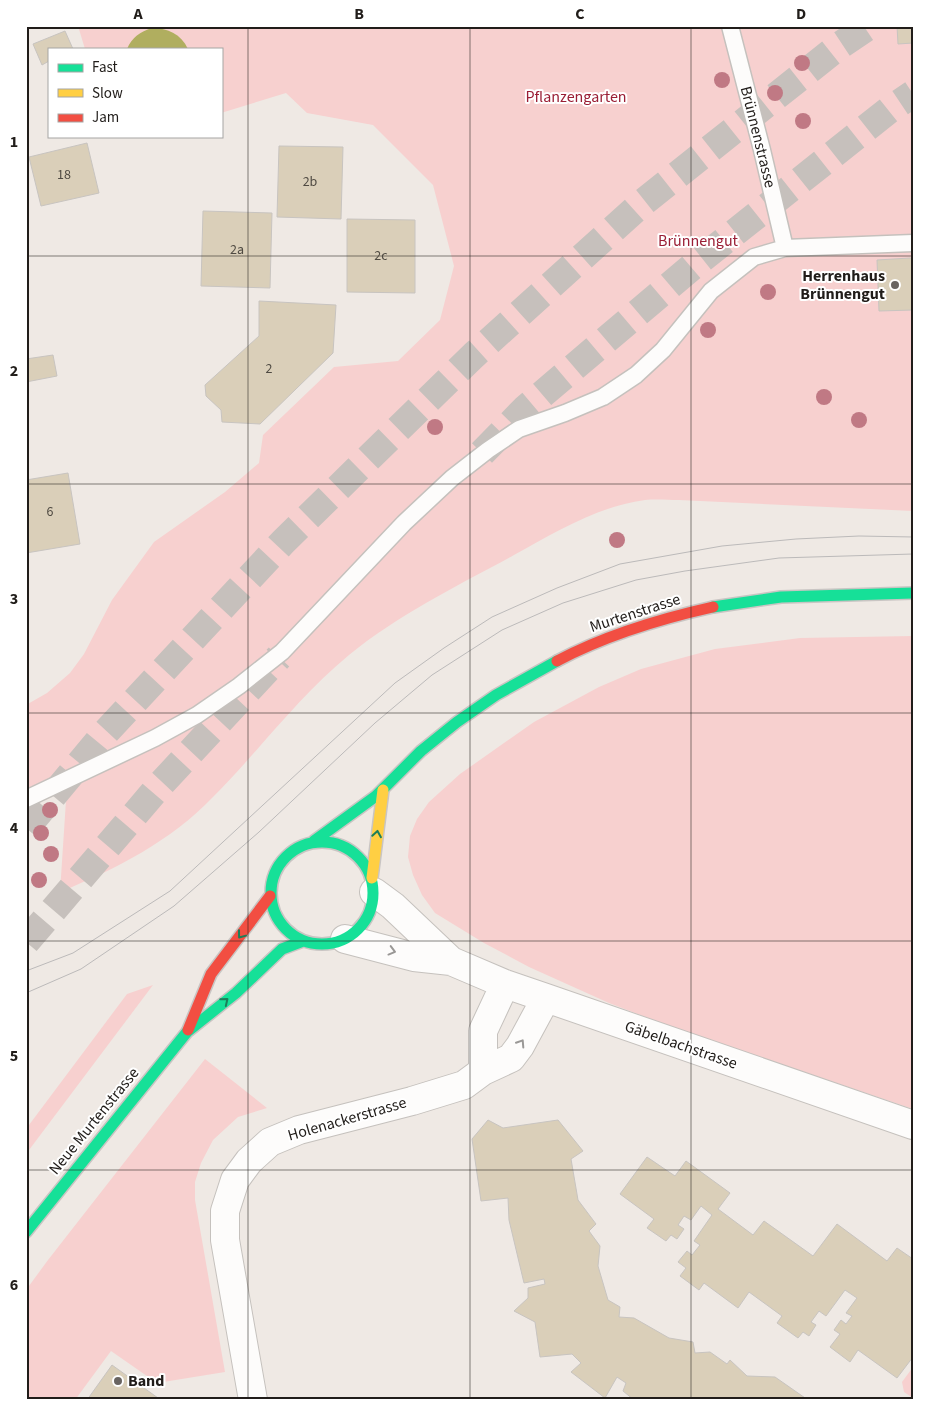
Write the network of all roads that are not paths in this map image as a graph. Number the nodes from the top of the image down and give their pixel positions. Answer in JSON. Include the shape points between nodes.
{"nodes":[{"id":1,"x":730,"y":26,"type":"edge"},
{"id":2,"x":913,"y":243,"type":"edge"},
{"id":3,"x":785,"y":248,"type":"junction"},
{"id":4,"x":913,"y":593,"type":"edge"},
{"id":5,"x":384,"y":790,"type":"junction"},
{"id":6,"x":26,"y":799,"type":"edge"},
{"id":7,"x":314,"y":841,"type":"junction"},
{"id":8,"x":373,"y":885,"type":"junction"},
{"id":9,"x":270,"y":896,"type":"junction"},
{"id":10,"x":345,"y":939,"type":"junction"},
{"id":11,"x":303,"y":941,"type":"junction"},
{"id":12,"x":450,"y":961,"type":"junction"},
{"id":13,"x":504,"y":984,"type":"junction"},
{"id":14,"x":546,"y":998,"type":"junction"},
{"id":15,"x":187,"y":1032,"type":"junction"},
{"id":16,"x":483,"y":1071,"type":"junction"},
{"id":17,"x":913,"y":1126,"type":"edge"},
{"id":18,"x":26,"y":1232,"type":"edge"},
{"id":19,"x":252,"y":1400,"type":"edge"}],
"edges":[{"from":1,"to":3,"type":"lane","name":"Brünnenstrasse"},
{"from":2,"to":3,"type":"lane"},
{"from":3,"to":6,"type":"lane","via":[[754,257],[711,291],[663,350],[636,375],[603,397],[519,429],[452,478],[404,523],[282,652],[238,686],[197,715],[155,738]]},
{"from":4,"to":5,"type":"main road","name":"Murtenstrasse","via":[[760,599],[696,610],[622,631],[562,657],[462,718],[421,751]]},
{"from":5,"to":7,"type":"main road","name":"Murtenstrasse"},
{"from":8,"to":5,"type":"main road","one_way":true,"via":[[375,845]]},
{"from":7,"to":8,"type":"main road","via":[[344,846],[356,854],[366,865]]},
{"from":7,"to":9,"type":"main road","via":[[287,854],[274,873]]},
{"from":8,"to":10,"type":"main road","via":[[372,906],[366,920]]},
{"from":8,"to":12,"type":"street","name":"Gäbelbachstrasse"},
{"from":9,"to":11,"type":"main road","via":[[280,924]]},
{"from":9,"to":15,"type":"main road","name":"Neue Murtenstrasse","one_way":true,"via":[[212,974]]},
{"from":10,"to":11,"type":"main road","via":[[332,944]]},
{"from":10,"to":12,"type":"street","name":"Gäbelbachstrasse","one_way":true,"via":[[414,957]]},
{"from":15,"to":11,"type":"main road","name":"Neue Murtenstrasse","one_way":true,"via":[[282,949]]},
{"from":12,"to":13,"type":"street","name":"Gäbelbachstrasse"},
{"from":13,"to":14,"type":"street","name":"Gäbelbachstrasse"},
{"from":13,"to":16,"type":"street","via":[[483,1031]]},
{"from":16,"to":14,"type":"street","name":"Holenackerstrasse","one_way":true,"via":[[511,1058]]},
{"from":14,"to":17,"type":"street","name":"Gäbelbachstrasse"},
{"from":15,"to":18,"type":"main road","name":"Neue Murtenstrasse"},
{"from":16,"to":19,"type":"street","name":"Holenackerstrasse","via":[[453,1089],[299,1130],[270,1142],[248,1161],[235,1180],[225,1211],[225,1240]]}]}
